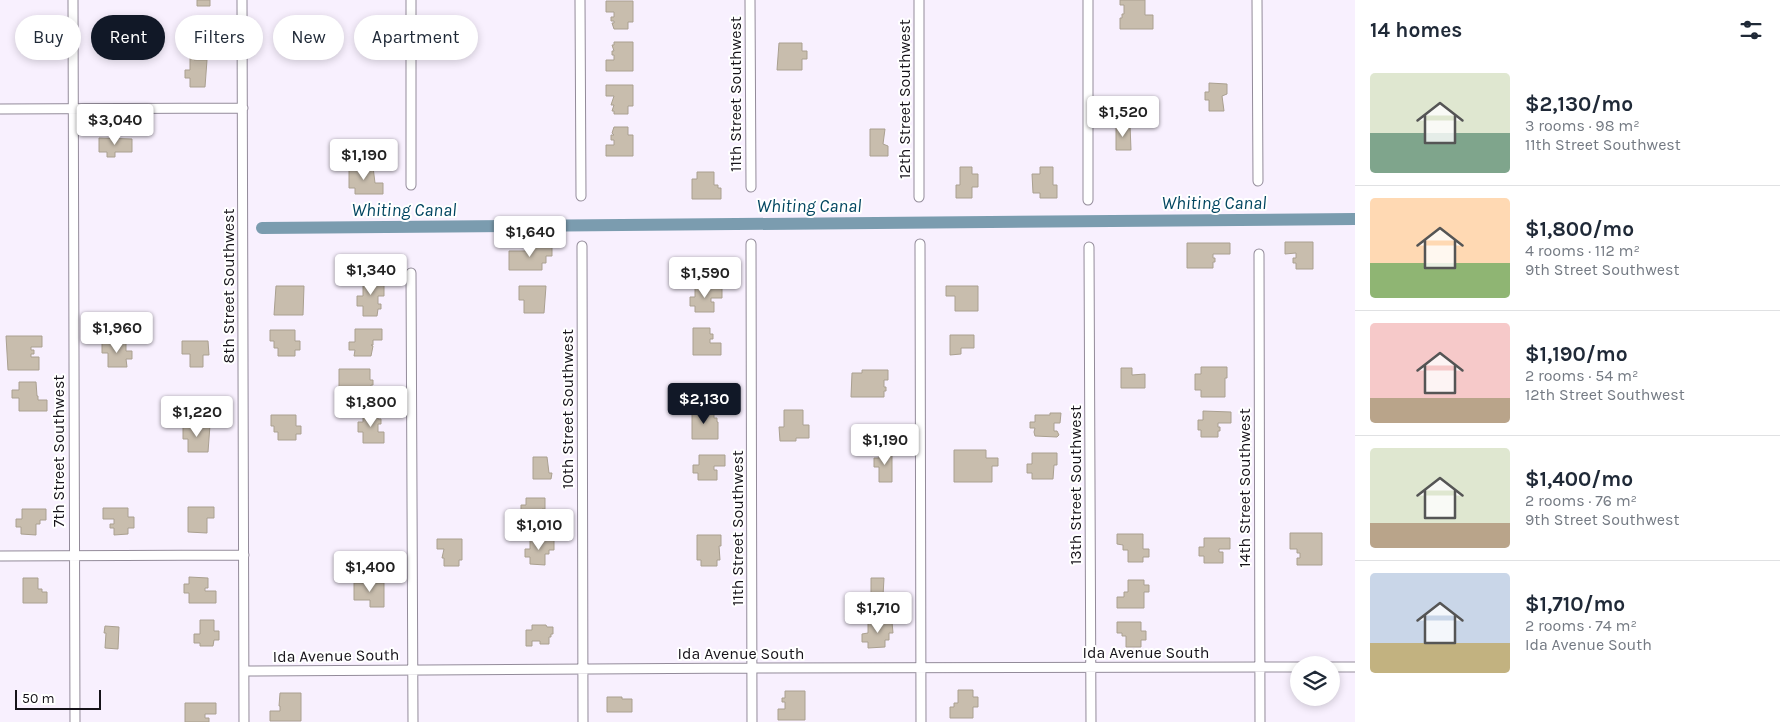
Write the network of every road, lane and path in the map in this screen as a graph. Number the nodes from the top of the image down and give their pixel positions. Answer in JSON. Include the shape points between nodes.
{"nodes":[{"id":1,"x":73,"y":0,"type":"edge"},
{"id":2,"x":242,"y":0,"type":"edge"},
{"id":3,"x":411,"y":0,"type":"edge"},
{"id":4,"x":580,"y":0,"type":"edge"},
{"id":5,"x":750,"y":0,"type":"edge"},
{"id":6,"x":918,"y":0,"type":"edge"},
{"id":7,"x":1088,"y":0,"type":"edge"},
{"id":8,"x":1257,"y":0,"type":"edge"},
{"id":9,"x":243,"y":108,"type":"junction"},
{"id":10,"x":0,"y":109,"type":"edge"},
{"id":11,"x":73,"y":109,"type":"junction"},
{"id":12,"x":1258,"y":180,"type":"dead end"},
{"id":13,"x":411,"y":185,"type":"dead end"},
{"id":14,"x":751,"y":187,"type":"dead end"},
{"id":15,"x":581,"y":196,"type":"dead end"},
{"id":16,"x":919,"y":197,"type":"dead end"},
{"id":17,"x":1088,"y":200,"type":"dead end"},
{"id":18,"x":750,"y":244,"type":"dead end"},
{"id":19,"x":920,"y":244,"type":"dead end"},
{"id":20,"x":582,"y":246,"type":"dead end"},
{"id":21,"x":1089,"y":247,"type":"dead end"},
{"id":22,"x":1259,"y":254,"type":"dead end"},
{"id":23,"x":411,"y":273,"type":"dead end"},
{"id":24,"x":244,"y":555,"type":"junction"},
{"id":25,"x":0,"y":556,"type":"edge"},
{"id":26,"x":73,"y":556,"type":"junction"},
{"id":27,"x":921,"y":667,"type":"junction"},
{"id":28,"x":1090,"y":667,"type":"junction"},
{"id":29,"x":1259,"y":667,"type":"junction"},
{"id":30,"x":1290,"y":667,"type":"edge"},
{"id":31,"x":1340,"y":667,"type":"edge"},
{"id":32,"x":1355,"y":667,"type":"edge"},
{"id":33,"x":752,"y":668,"type":"junction"},
{"id":34,"x":413,"y":669,"type":"junction"},
{"id":35,"x":582,"y":669,"type":"junction"},
{"id":36,"x":244,"y":671,"type":"junction"},
{"id":37,"x":75,"y":722,"type":"edge"},
{"id":38,"x":244,"y":722,"type":"edge"},
{"id":39,"x":413,"y":722,"type":"edge"},
{"id":40,"x":583,"y":722,"type":"edge"},
{"id":41,"x":752,"y":722,"type":"edge"},
{"id":42,"x":921,"y":722,"type":"edge"},
{"id":43,"x":1091,"y":722,"type":"edge"},
{"id":44,"x":1260,"y":722,"type":"edge"}],
"edges":[{"from":1,"to":11,"type":"street","name":"7th Street Southwest"},
{"from":2,"to":9,"type":"street","name":"8th Street Southwest"},
{"from":3,"to":13,"type":"street"},
{"from":4,"to":15,"type":"street"},
{"from":5,"to":14,"type":"street","name":"11th Street Southwest"},
{"from":6,"to":16,"type":"street","name":"12th Street Southwest"},
{"from":7,"to":17,"type":"street"},
{"from":8,"to":12,"type":"street"},
{"from":9,"to":11,"type":"street"},
{"from":9,"to":24,"type":"street","name":"8th Street Southwest"},
{"from":10,"to":11,"type":"street"},
{"from":11,"to":26,"type":"street","name":"7th Street Southwest"},
{"from":18,"to":33,"type":"street","name":"11th Street Southwest"},
{"from":19,"to":27,"type":"street"},
{"from":20,"to":35,"type":"street","name":"10th Street Southwest"},
{"from":21,"to":28,"type":"street","name":"13th Street Southwest"},
{"from":22,"to":29,"type":"street","name":"14th Street Southwest"},
{"from":23,"to":34,"type":"street"},
{"from":24,"to":26,"type":"street"},
{"from":24,"to":36,"type":"street","name":"8th Street Southwest"},
{"from":25,"to":26,"type":"street"},
{"from":26,"to":37,"type":"street","name":"7th Street Southwest"},
{"from":27,"to":28,"type":"street","name":"Ida Avenue South"},
{"from":27,"to":33,"type":"street","name":"Ida Avenue South"},
{"from":27,"to":42,"type":"street"},
{"from":28,"to":29,"type":"street","name":"Ida Avenue South"},
{"from":28,"to":43,"type":"street","name":"13th Street Southwest"},
{"from":29,"to":30,"type":"street","name":"Ida Avenue South"},
{"from":29,"to":44,"type":"street","name":"14th Street Southwest"},
{"from":31,"to":32,"type":"street"},
{"from":33,"to":35,"type":"street","name":"Ida Avenue South"},
{"from":33,"to":41,"type":"street","name":"11th Street Southwest"},
{"from":34,"to":35,"type":"street","name":"Ida Avenue South"},
{"from":34,"to":36,"type":"street","name":"Ida Avenue South"},
{"from":34,"to":39,"type":"street"},
{"from":35,"to":40,"type":"street","name":"10th Street Southwest"},
{"from":36,"to":38,"type":"street","name":"8th Street Southwest"}]}
